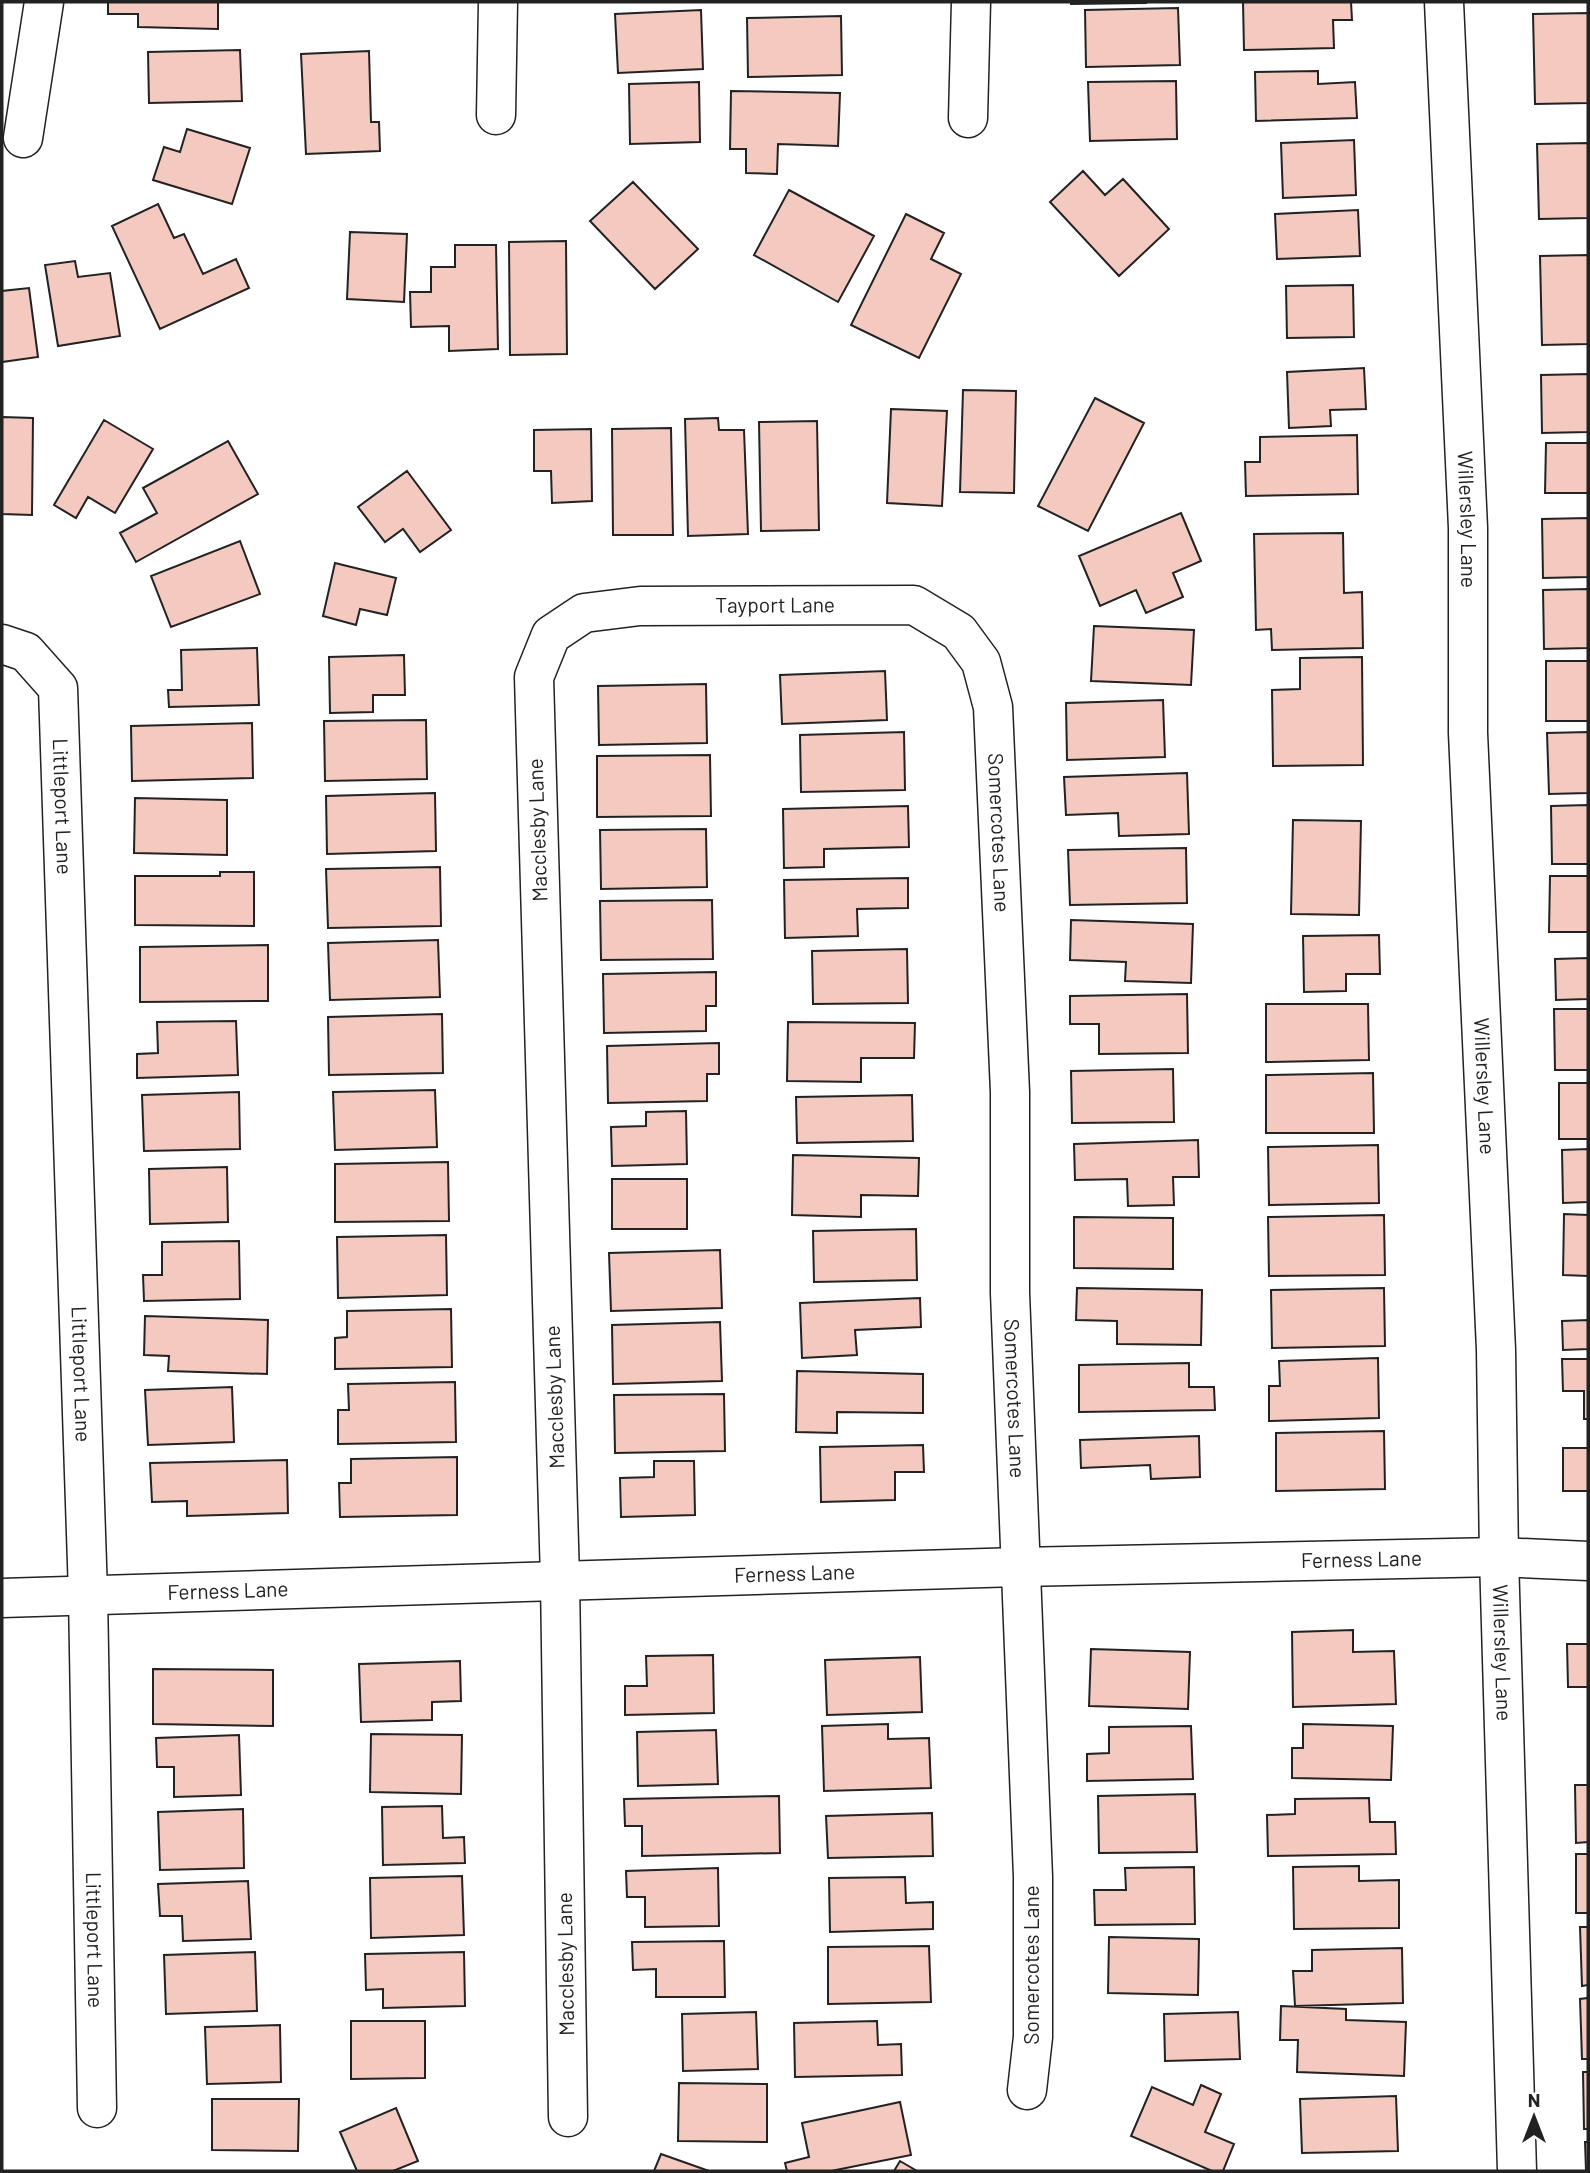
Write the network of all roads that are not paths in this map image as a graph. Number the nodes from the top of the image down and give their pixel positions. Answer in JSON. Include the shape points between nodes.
{"nodes":[{"id":1,"x":44,"y":2,"type":"edge"},
{"id":2,"x":498,"y":2,"type":"edge"},
{"id":3,"x":971,"y":2,"type":"edge"},
{"id":4,"x":1444,"y":2,"type":"edge"},
{"id":5,"x":496,"y":115,"type":"dead end"},
{"id":6,"x":968,"y":118,"type":"dead end"},
{"id":7,"x":23,"y":138,"type":"dead end"},
{"id":8,"x":14,"y":648,"type":"edge"},
{"id":9,"x":534,"y":677,"type":"joint"},
{"id":10,"x":993,"y":707,"type":"joint"},
{"id":11,"x":1499,"y":1557,"type":"junction"},
{"id":12,"x":1588,"y":1561,"type":"edge"},
{"id":13,"x":1020,"y":1567,"type":"junction"},
{"id":14,"x":561,"y":1579,"type":"junction"},
{"id":15,"x":88,"y":1594,"type":"junction"},
{"id":16,"x":2,"y":1598,"type":"edge"},
{"id":17,"x":1027,"y":2090,"type":"dead end"},
{"id":18,"x":97,"y":2108,"type":"dead end"},
{"id":19,"x":568,"y":2118,"type":"dead end"},
{"id":20,"x":1517,"y":2171,"type":"edge"}],
"edges":[{"from":1,"to":7,"type":"street"},
{"from":2,"to":5,"type":"street"},
{"from":3,"to":6,"type":"street"},
{"from":4,"to":11,"type":"street","name":"Willersley Lane","via":[[1468,528],[1468,733],[1495,1336]]},
{"from":8,"to":15,"type":"street","name":"Littleport Lane","via":[[58,688]]},
{"from":9,"to":10,"type":"street","name":"Tayport Lane","via":[[551,635],[584,613],[640,606],[914,605],[958,632],[981,662]]},
{"from":9,"to":14,"type":"street","name":"Macclesby Lane"},
{"from":10,"to":13,"type":"street","name":"Somercotes Lane","via":[[1010,1092],[1010,1293]]},
{"from":11,"to":12,"type":"street","name":"Ferness Lane"},
{"from":11,"to":13,"type":"street","name":"Ferness Lane"},
{"from":11,"to":20,"type":"street","name":"Willersley Lane"},
{"from":13,"to":14,"type":"street","name":"Ferness Lane"},
{"from":13,"to":17,"type":"street","name":"Somercotes Lane","via":[[1032,1877],[1033,2037]]},
{"from":14,"to":15,"type":"street","name":"Ferness Lane"},
{"from":14,"to":19,"type":"street","name":"Macclesby Lane"},
{"from":15,"to":16,"type":"street","name":"Ferness Lane"},
{"from":15,"to":18,"type":"street","name":"Littleport Lane"}]}
